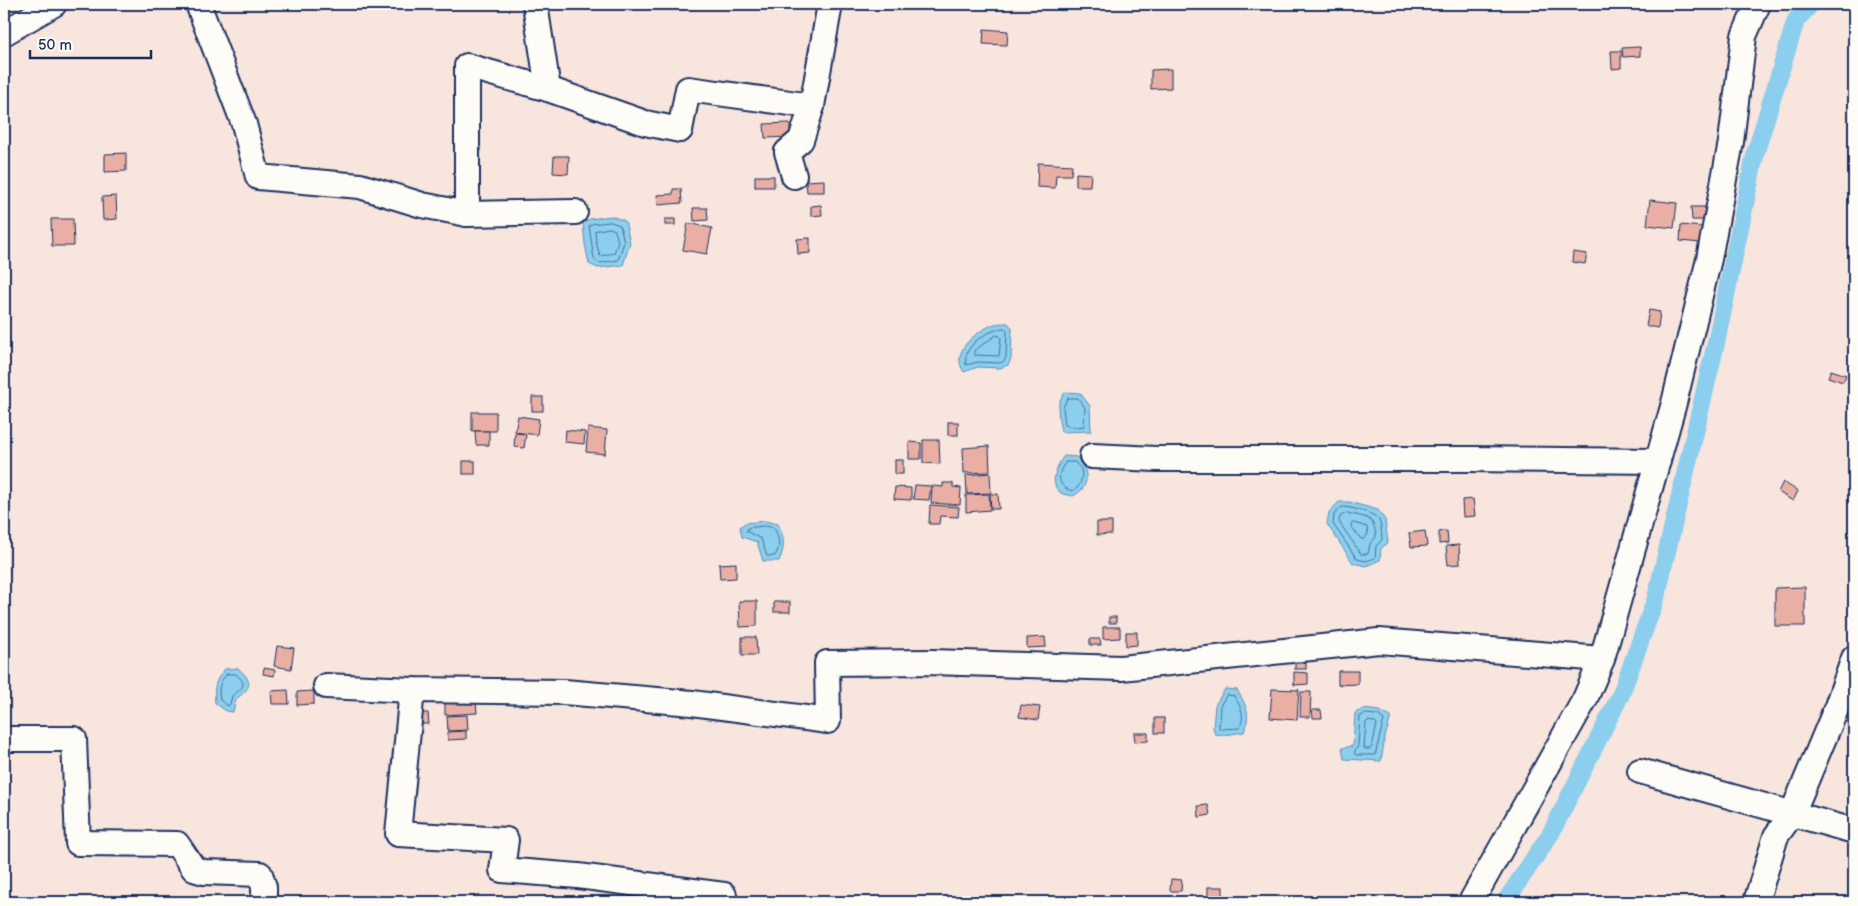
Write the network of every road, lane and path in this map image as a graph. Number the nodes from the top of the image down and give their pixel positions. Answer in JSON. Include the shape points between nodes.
{"nodes":[{"id":1,"x":54,"y":4,"type":"edge"},
{"id":2,"x":198,"y":4,"type":"edge"},
{"id":3,"x":535,"y":4,"type":"edge"},
{"id":4,"x":830,"y":4,"type":"edge"},
{"id":5,"x":1758,"y":4,"type":"edge"},
{"id":6,"x":4,"y":33,"type":"edge"},
{"id":7,"x":548,"y":88,"type":"junction"},
{"id":8,"x":812,"y":106,"type":"junction"},
{"id":9,"x":794,"y":176,"type":"dead end"},
{"id":10,"x":575,"y":212,"type":"dead end"},
{"id":11,"x":467,"y":214,"type":"junction"},
{"id":12,"x":1092,"y":456,"type":"dead end"},
{"id":13,"x":1658,"y":461,"type":"junction"},
{"id":14,"x":1854,"y":658,"type":"edge"},
{"id":15,"x":1602,"y":659,"type":"junction"},
{"id":16,"x":326,"y":686,"type":"dead end"},
{"id":17,"x":412,"y":690,"type":"junction"},
{"id":18,"x":4,"y":739,"type":"edge"},
{"id":19,"x":1640,"y":771,"type":"dead end"},
{"id":20,"x":1792,"y":814,"type":"junction"},
{"id":21,"x":1854,"y":831,"type":"edge"},
{"id":22,"x":724,"y":895,"type":"dead end"},
{"id":23,"x":264,"y":902,"type":"edge"},
{"id":24,"x":1471,"y":902,"type":"edge"},
{"id":25,"x":1756,"y":902,"type":"edge"}],
"edges":[{"from":1,"to":6,"type":"street"},
{"from":2,"to":11,"type":"street","via":[[244,124],[258,177],[360,186],[422,205]]},
{"from":3,"to":7,"type":"street"},
{"from":4,"to":8,"type":"street"},
{"from":5,"to":13,"type":"street","via":[[1744,36],[1731,142],[1709,259]]},
{"from":7,"to":8,"type":"street","via":[[645,123],[680,130],[688,89]]},
{"from":7,"to":11,"type":"street","via":[[467,66]]},
{"from":8,"to":9,"type":"street","via":[[801,140],[787,152]]},
{"from":10,"to":11,"type":"street"},
{"from":12,"to":13,"type":"street"},
{"from":13,"to":15,"type":"street"},
{"from":14,"to":20,"type":"street"},
{"from":15,"to":17,"type":"street","via":[[1379,641],[1121,668],[932,662],[827,663],[828,721],[692,703],[573,692]]},
{"from":15,"to":24,"type":"street","via":[[1586,698]]},
{"from":16,"to":17,"type":"street"},
{"from":17,"to":22,"type":"street","via":[[398,834],[506,840],[502,870],[578,876]]},
{"from":18,"to":23,"type":"street","via":[[74,739],[78,843],[177,844],[194,869],[260,874]]},
{"from":19,"to":20,"type":"street"},
{"from":20,"to":21,"type":"street"},
{"from":20,"to":25,"type":"street","via":[[1776,836]]}]}
